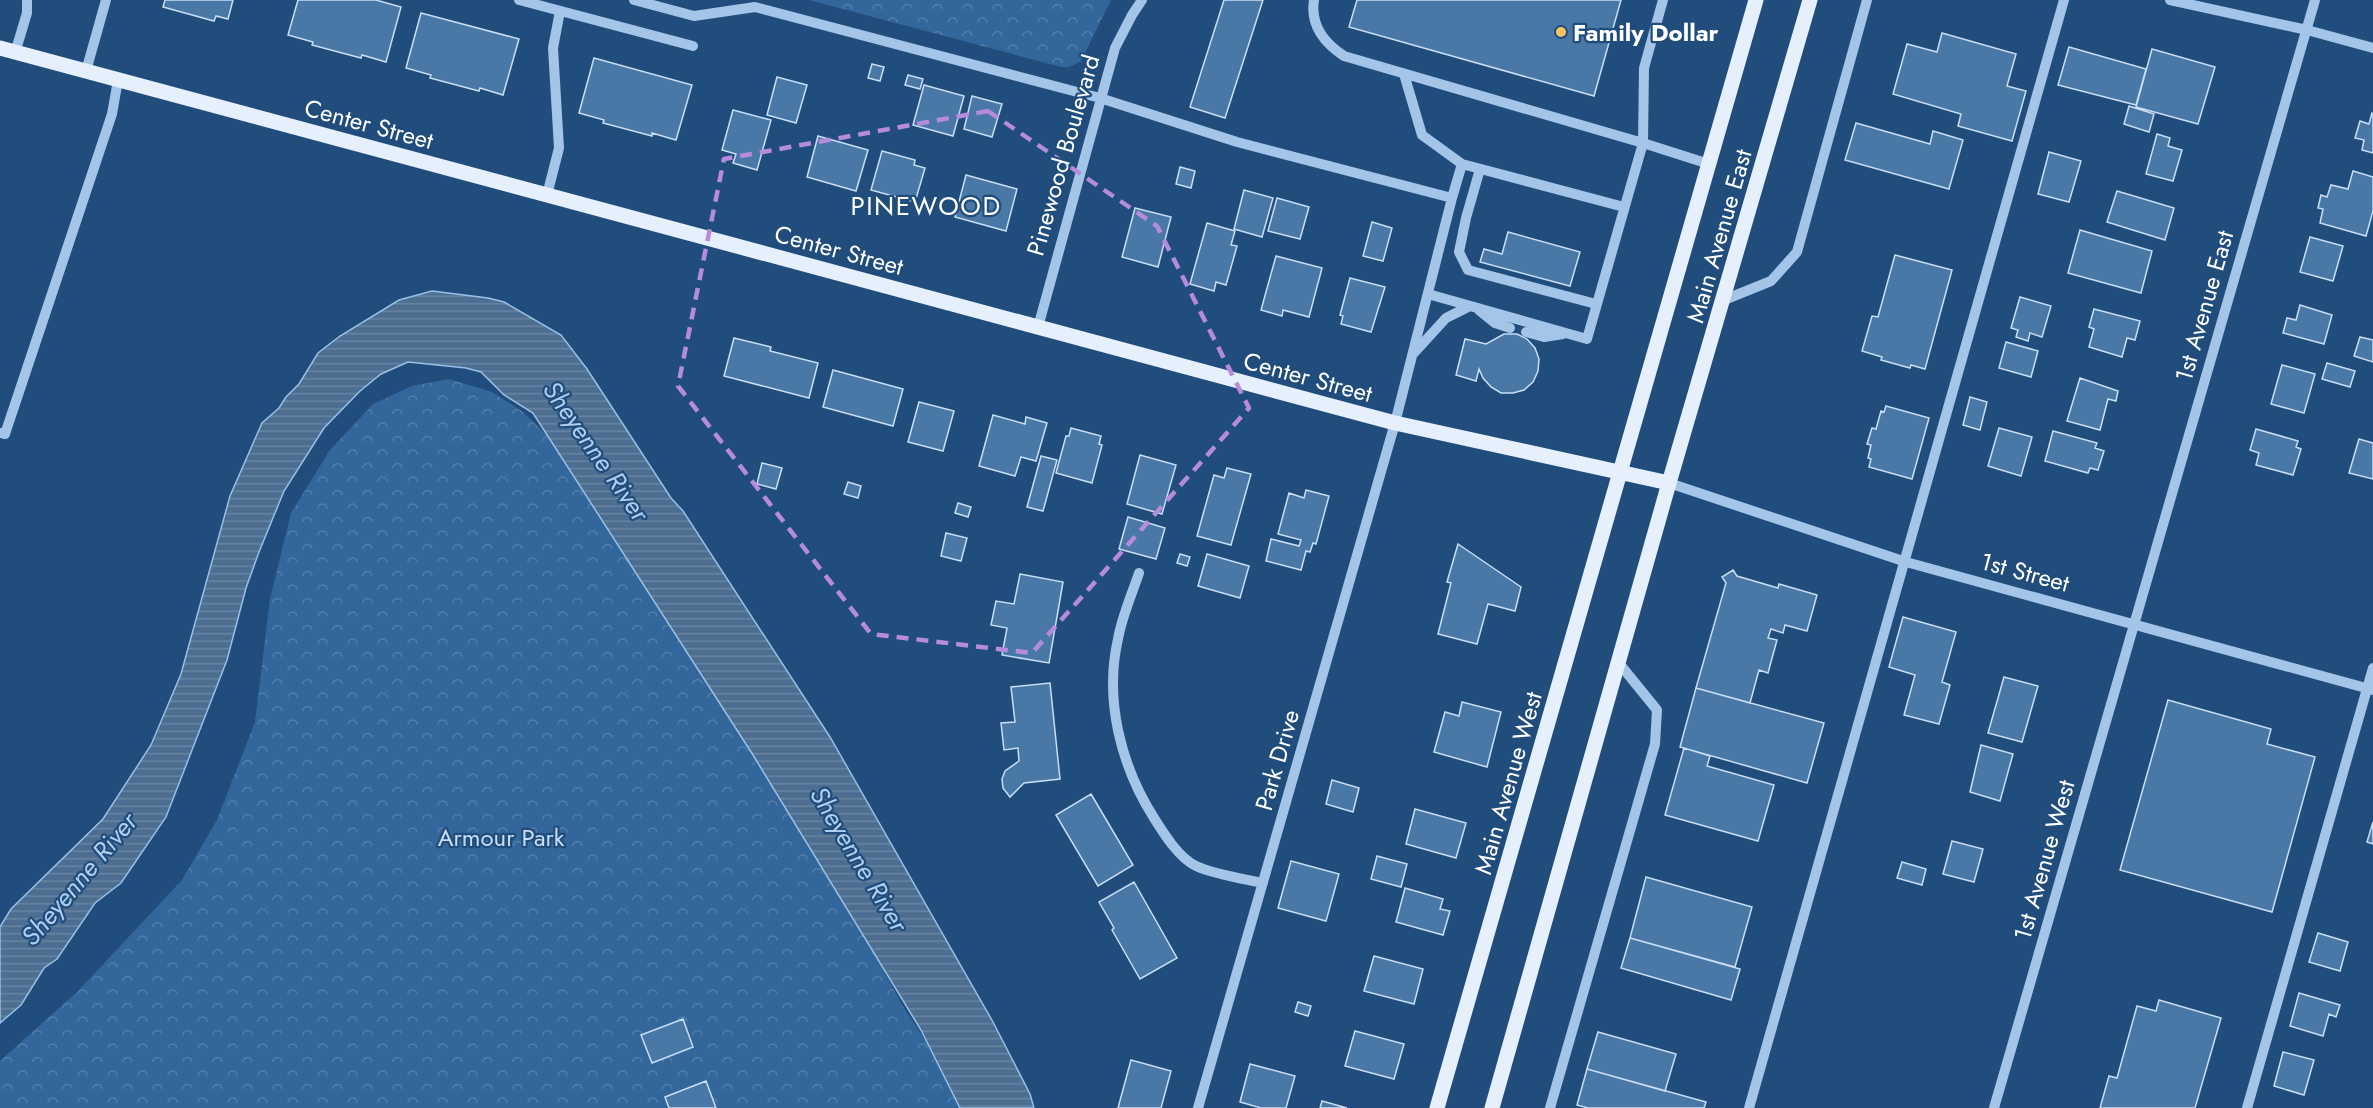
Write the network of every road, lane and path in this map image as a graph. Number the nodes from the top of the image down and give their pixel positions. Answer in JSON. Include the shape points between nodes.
{"nodes":[{"id":1,"x":27,"y":0,"type":"edge"},
{"id":2,"x":106,"y":0,"type":"edge"},
{"id":3,"x":519,"y":0,"type":"edge"},
{"id":4,"x":634,"y":0,"type":"edge"},
{"id":5,"x":1142,"y":0,"type":"edge"},
{"id":6,"x":1314,"y":0,"type":"edge"},
{"id":7,"x":1663,"y":0,"type":"edge"},
{"id":8,"x":1756,"y":0,"type":"edge"},
{"id":9,"x":1810,"y":0,"type":"edge"},
{"id":10,"x":1867,"y":0,"type":"edge"},
{"id":11,"x":2064,"y":0,"type":"edge"},
{"id":12,"x":2170,"y":0,"type":"edge"},
{"id":13,"x":2315,"y":0,"type":"edge"},
{"id":14,"x":560,"y":11,"type":"junction"},
{"id":15,"x":2307,"y":30,"type":"junction"},
{"id":16,"x":693,"y":46,"type":"dead end"},
{"id":17,"x":0,"y":48,"type":"edge"},
{"id":18,"x":2373,"y":48,"type":"edge"},
{"id":19,"x":15,"y":52,"type":"junction"},
{"id":20,"x":86,"y":71,"type":"junction"},
{"id":21,"x":1404,"y":74,"type":"junction"},
{"id":22,"x":118,"y":80,"type":"junction"},
{"id":23,"x":1100,"y":98,"type":"junction"},
{"id":24,"x":1643,"y":143,"type":"junction"},
{"id":25,"x":1462,"y":164,"type":"junction"},
{"id":26,"x":1709,"y":164,"type":"junction"},
{"id":27,"x":1480,"y":169,"type":"junction"},
{"id":28,"x":547,"y":195,"type":"junction"},
{"id":29,"x":1452,"y":198,"type":"junction"},
{"id":30,"x":1624,"y":207,"type":"junction"},
{"id":31,"x":1428,"y":294,"type":"junction"},
{"id":32,"x":1724,"y":300,"type":"junction"},
{"id":33,"x":1596,"y":304,"type":"junction"},
{"id":34,"x":1473,"y":307,"type":"junction"},
{"id":35,"x":1038,"y":327,"type":"junction"},
{"id":36,"x":1510,"y":328,"type":"dead end"},
{"id":37,"x":1526,"y":332,"type":"dead end"},
{"id":38,"x":1566,"y":333,"type":"junction"},
{"id":39,"x":1414,"y":353,"type":"junction"},
{"id":40,"x":1395,"y":423,"type":"junction"},
{"id":41,"x":0,"y":433,"type":"edge"},
{"id":42,"x":1621,"y":471,"type":"junction"},
{"id":43,"x":1669,"y":483,"type":"junction"},
{"id":44,"x":1906,"y":562,"type":"junction"},
{"id":45,"x":1139,"y":573,"type":"dead end"},
{"id":46,"x":2135,"y":624,"type":"junction"},
{"id":47,"x":1618,"y":662,"type":"junction"},
{"id":48,"x":2373,"y":668,"type":"edge"},
{"id":49,"x":2370,"y":689,"type":"edge"},
{"id":50,"x":1263,"y":884,"type":"junction"},
{"id":51,"x":1198,"y":1108,"type":"edge"},
{"id":52,"x":1437,"y":1108,"type":"edge"},
{"id":53,"x":1492,"y":1108,"type":"edge"},
{"id":54,"x":1550,"y":1108,"type":"edge"},
{"id":55,"x":1749,"y":1108,"type":"edge"},
{"id":56,"x":1995,"y":1108,"type":"edge"},
{"id":57,"x":2247,"y":1108,"type":"edge"}],
"edges":[{"from":1,"to":19,"type":"street"},
{"from":2,"to":20,"type":"street"},
{"from":3,"to":14,"type":"street"},
{"from":4,"to":23,"type":"street","via":[[694,16],[755,6]]},
{"from":5,"to":23,"type":"street","name":"Pinewood Boulevard","via":[[1115,48]]},
{"from":6,"to":21,"type":"street","via":[[1312,11],[1318,31],[1330,46],[1344,56]]},
{"from":7,"to":24,"type":"street","via":[[1644,68]]},
{"from":8,"to":26,"type":"main road","name":"Main Avenue East"},
{"from":9,"to":32,"type":"main road","name":"Main Avenue East"},
{"from":10,"to":32,"type":"street","via":[[1797,252],[1772,280]]},
{"from":11,"to":44,"type":"street"},
{"from":12,"to":15,"type":"street"},
{"from":13,"to":15,"type":"street","name":"1st Avenue East"},
{"from":14,"to":16,"type":"street"},
{"from":14,"to":28,"type":"street","via":[[553,48],[559,148]]},
{"from":15,"to":18,"type":"street"},
{"from":15,"to":46,"type":"street","name":"1st Avenue East"},
{"from":17,"to":19,"type":"main road","name":"Center Street"},
{"from":19,"to":20,"type":"main road","name":"Center Street"},
{"from":20,"to":22,"type":"main road","name":"Center Street"},
{"from":21,"to":24,"type":"street"},
{"from":21,"to":25,"type":"street","via":[[1422,135]]},
{"from":22,"to":28,"type":"main road","name":"Center Street"},
{"from":22,"to":41,"type":"street","via":[[112,114],[5,434]]},
{"from":23,"to":29,"type":"street","via":[[1237,142]]},
{"from":23,"to":35,"type":"street","name":"Pinewood Boulevard"},
{"from":24,"to":26,"type":"street"},
{"from":24,"to":30,"type":"street"},
{"from":25,"to":27,"type":"street"},
{"from":25,"to":29,"type":"street","name":"Park Drive"},
{"from":26,"to":42,"type":"main road","name":"Main Avenue East"},
{"from":27,"to":30,"type":"street"},
{"from":27,"to":33,"type":"street","via":[[1460,252],[1468,270]]},
{"from":28,"to":35,"type":"main road","name":"Center Street"},
{"from":29,"to":31,"type":"street","name":"Park Drive"},
{"from":30,"to":33,"type":"street"},
{"from":31,"to":34,"type":"street"},
{"from":31,"to":39,"type":"street","name":"Park Drive"},
{"from":32,"to":43,"type":"main road","name":"Main Avenue East"},
{"from":33,"to":38,"type":"street","via":[[1587,339]]},
{"from":34,"to":36,"type":"street","via":[[1495,323]]},
{"from":34,"to":38,"type":"street"},
{"from":34,"to":39,"type":"street","via":[[1446,318]]},
{"from":35,"to":40,"type":"main road","name":"Center Street"},
{"from":37,"to":38,"type":"street","via":[[1544,337]]},
{"from":39,"to":40,"type":"street","name":"Park Drive"},
{"from":40,"to":42,"type":"main road","name":"Center Street"},
{"from":40,"to":50,"type":"street","name":"Park Drive"},
{"from":42,"to":43,"type":"main road","name":"Center Street"},
{"from":42,"to":52,"type":"main road","name":"Main Avenue West"},
{"from":43,"to":44,"type":"street","name":"1st Street"},
{"from":43,"to":47,"type":"main road"},
{"from":44,"to":46,"type":"street","name":"1st Street"},
{"from":44,"to":55,"type":"street"},
{"from":45,"to":50,"type":"street","via":[[1118,637],[1113,692],[1117,726],[1132,779],[1170,843],[1195,866]]},
{"from":46,"to":49,"type":"street","name":"1st Street"},
{"from":46,"to":56,"type":"street","name":"1st Avenue West"},
{"from":47,"to":53,"type":"main road"},
{"from":47,"to":54,"type":"street","via":[[1657,710],[1655,744]]},
{"from":48,"to":49,"type":"street"},
{"from":49,"to":57,"type":"street"},
{"from":50,"to":51,"type":"street","name":"Park Drive"}]}
